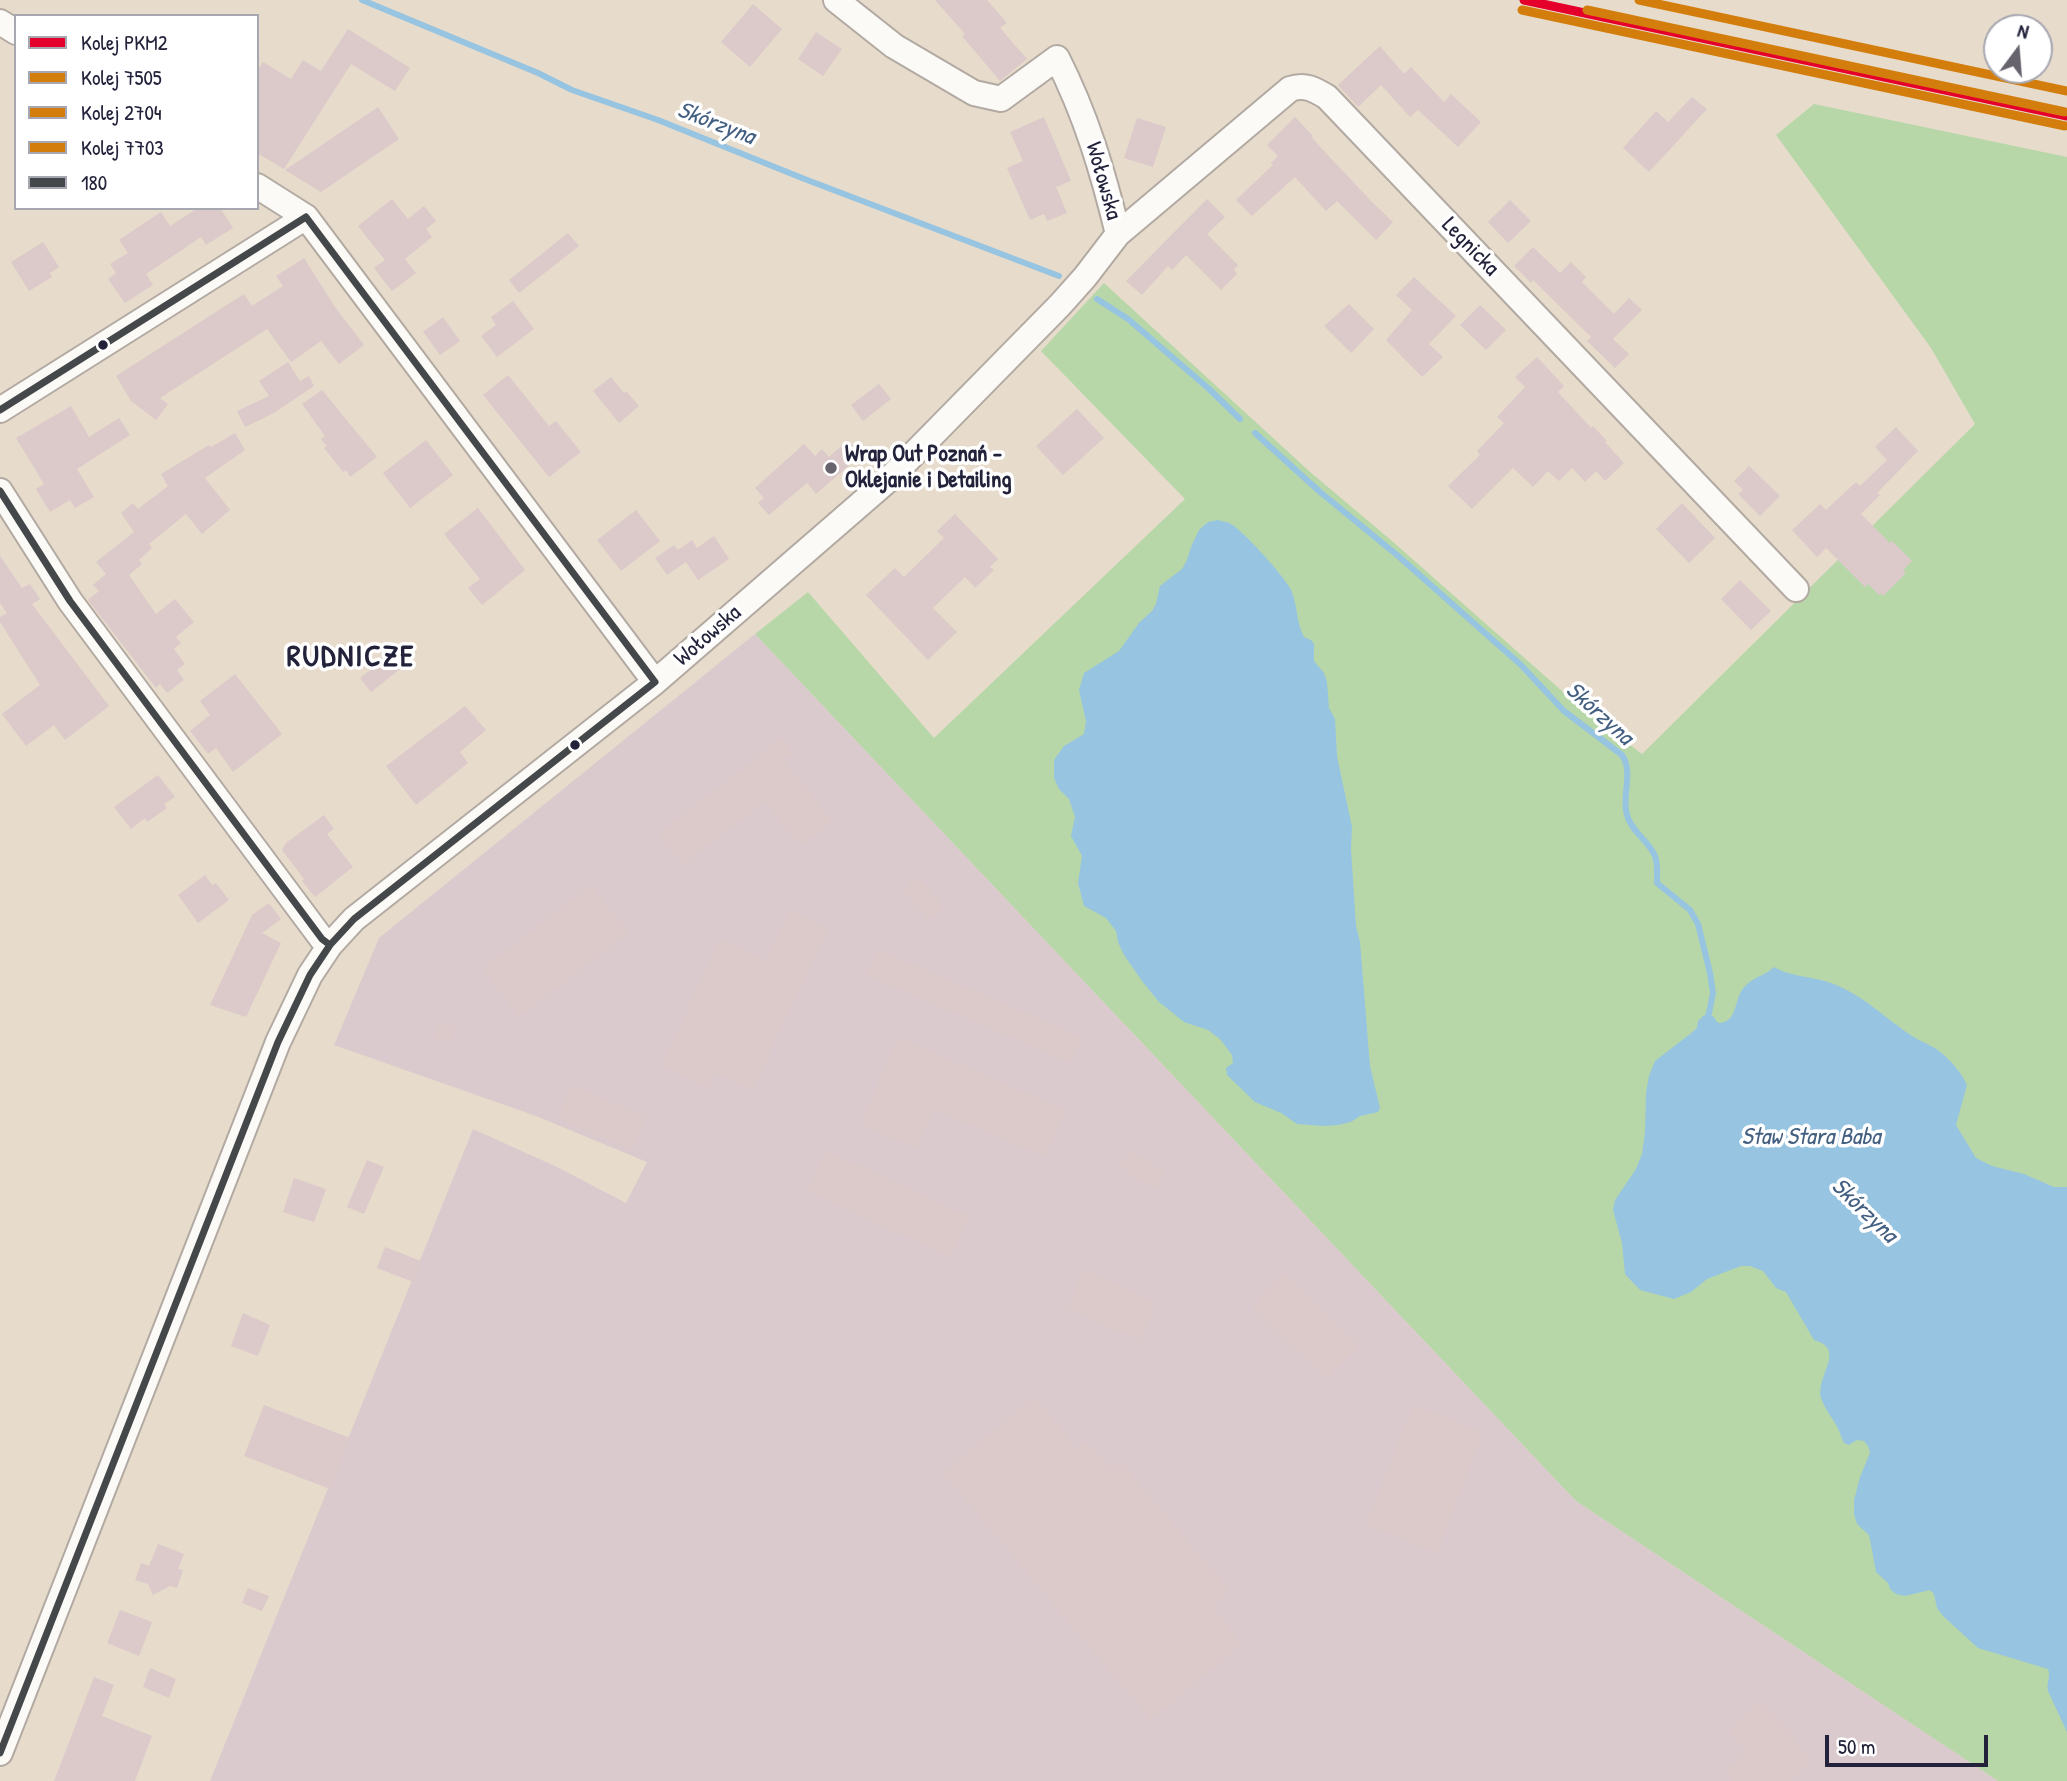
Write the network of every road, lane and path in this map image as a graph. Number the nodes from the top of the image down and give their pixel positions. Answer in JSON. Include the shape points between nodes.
{"nodes":[{"id":1,"x":836,"y":0,"type":"edge"},
{"id":2,"x":259,"y":187,"type":"edge"},
{"id":3,"x":306,"y":217,"type":"junction"},
{"id":4,"x":1118,"y":234,"type":"junction"},
{"id":5,"x":0,"y":410,"type":"edge"},
{"id":6,"x":0,"y":491,"type":"edge"},
{"id":7,"x":1796,"y":589,"type":"dead end"},
{"id":8,"x":655,"y":682,"type":"junction"},
{"id":9,"x":330,"y":945,"type":"junction"},
{"id":10,"x":0,"y":1753,"type":"edge"}],
"edges":[{"from":1,"to":4,"type":"street","name":"Wołowska","via":[[894,46],[974,93],[1001,99],[1057,58],[1095,146]]},
{"from":2,"to":3,"type":"street"},
{"from":3,"to":5,"type":"street"},
{"from":3,"to":8,"type":"street"},
{"from":4,"to":7,"type":"street","name":"Legnicka","via":[[1290,89],[1314,89],[1327,97]]},
{"from":4,"to":8,"type":"street","name":"Wołowska","via":[[1060,305],[887,481]]},
{"from":6,"to":9,"type":"street","via":[[70,601]]},
{"from":8,"to":9,"type":"street","name":"Wołowska","via":[[354,919]]},
{"from":9,"to":10,"type":"street","name":"Wołowska","via":[[278,1042]]}]}
